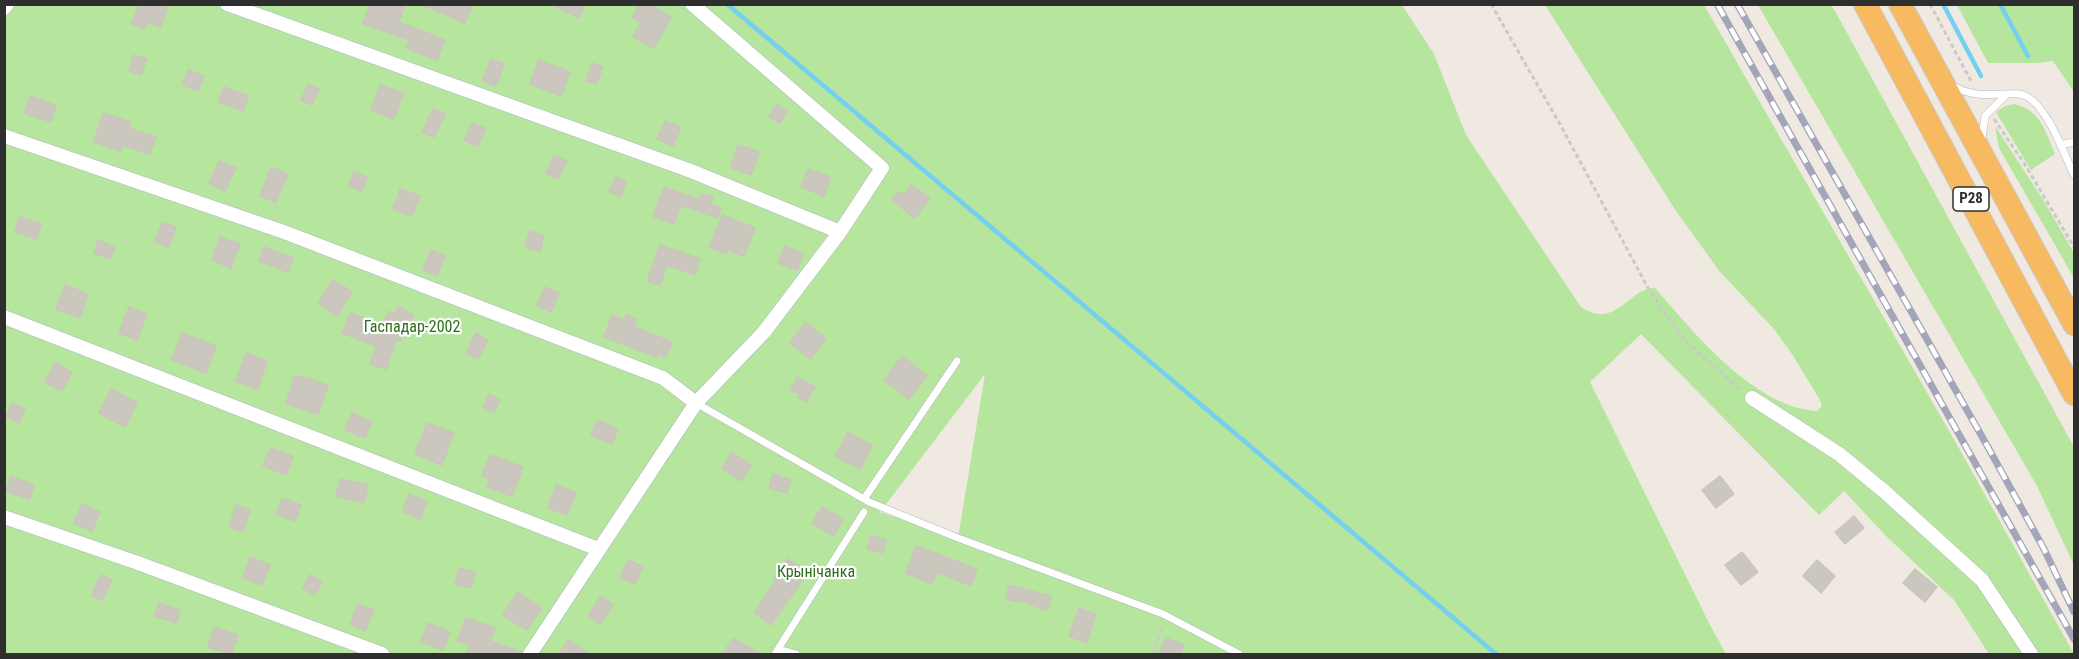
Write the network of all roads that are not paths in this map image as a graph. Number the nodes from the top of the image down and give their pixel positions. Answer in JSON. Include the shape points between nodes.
{"nodes":[{"id":1,"x":227,"y":4,"type":"edge"},
{"id":2,"x":692,"y":4,"type":"edge"},
{"id":3,"x":1865,"y":4,"type":"edge"},
{"id":4,"x":1900,"y":4,"type":"edge"},
{"id":5,"x":1941,"y":79,"type":"junction"},
{"id":6,"x":2007,"y":94,"type":"junction"},
{"id":7,"x":4,"y":136,"type":"edge"},
{"id":8,"x":2074,"y":142,"type":"edge"},
{"id":9,"x":2060,"y":145,"type":"junction"},
{"id":10,"x":1988,"y":165,"type":"junction"},
{"id":11,"x":2074,"y":175,"type":"edge"},
{"id":12,"x":840,"y":232,"type":"junction"},
{"id":13,"x":4,"y":317,"type":"edge"},
{"id":14,"x":2074,"y":324,"type":"edge"},
{"id":15,"x":957,"y":361,"type":"dead end"},
{"id":16,"x":2074,"y":394,"type":"edge"},
{"id":17,"x":1752,"y":398,"type":"road end"},
{"id":18,"x":696,"y":404,"type":"junction"},
{"id":19,"x":864,"y":499,"type":"junction"},
{"id":20,"x":864,"y":512,"type":"dead end"},
{"id":21,"x":4,"y":517,"type":"edge"},
{"id":22,"x":598,"y":549,"type":"junction"},
{"id":23,"x":777,"y":652,"type":"edge"},
{"id":24,"x":382,"y":654,"type":"edge"},
{"id":25,"x":530,"y":654,"type":"edge"},
{"id":26,"x":796,"y":654,"type":"edge"},
{"id":27,"x":1239,"y":654,"type":"edge"},
{"id":28,"x":2031,"y":654,"type":"edge"}],
"edges":[{"from":1,"to":12,"type":"street","via":[[691,171]]},
{"from":2,"to":12,"type":"street","via":[[882,168]]},
{"from":3,"to":16,"type":"highway","number":"Р28"},
{"from":4,"to":5,"type":"highway","number":"Р28"},
{"from":5,"to":6,"type":"lane","via":[[1979,96]]},
{"from":5,"to":10,"type":"highway","number":"Р28"},
{"from":6,"to":9,"type":"lane","via":[[2022,94],[2034,100]]},
{"from":6,"to":10,"type":"lane","via":[[1985,116],[1982,138]]},
{"from":7,"to":18,"type":"street","via":[[284,232],[663,378]]},
{"from":8,"to":9,"type":"lane"},
{"from":9,"to":11,"type":"lane"},
{"from":10,"to":14,"type":"highway","number":"Р28"},
{"from":12,"to":18,"type":"street","via":[[764,332]]},
{"from":13,"to":22,"type":"street"},
{"from":15,"to":19,"type":"lane"},
{"from":17,"to":28,"type":"street","via":[[1839,454],[1982,580]]},
{"from":18,"to":19,"type":"lane"},
{"from":18,"to":22,"type":"street"},
{"from":19,"to":27,"type":"lane","via":[[1165,615]]},
{"from":20,"to":23,"type":"lane"},
{"from":21,"to":24,"type":"street"},
{"from":22,"to":25,"type":"street"},
{"from":23,"to":26,"type":"lane"}]}
